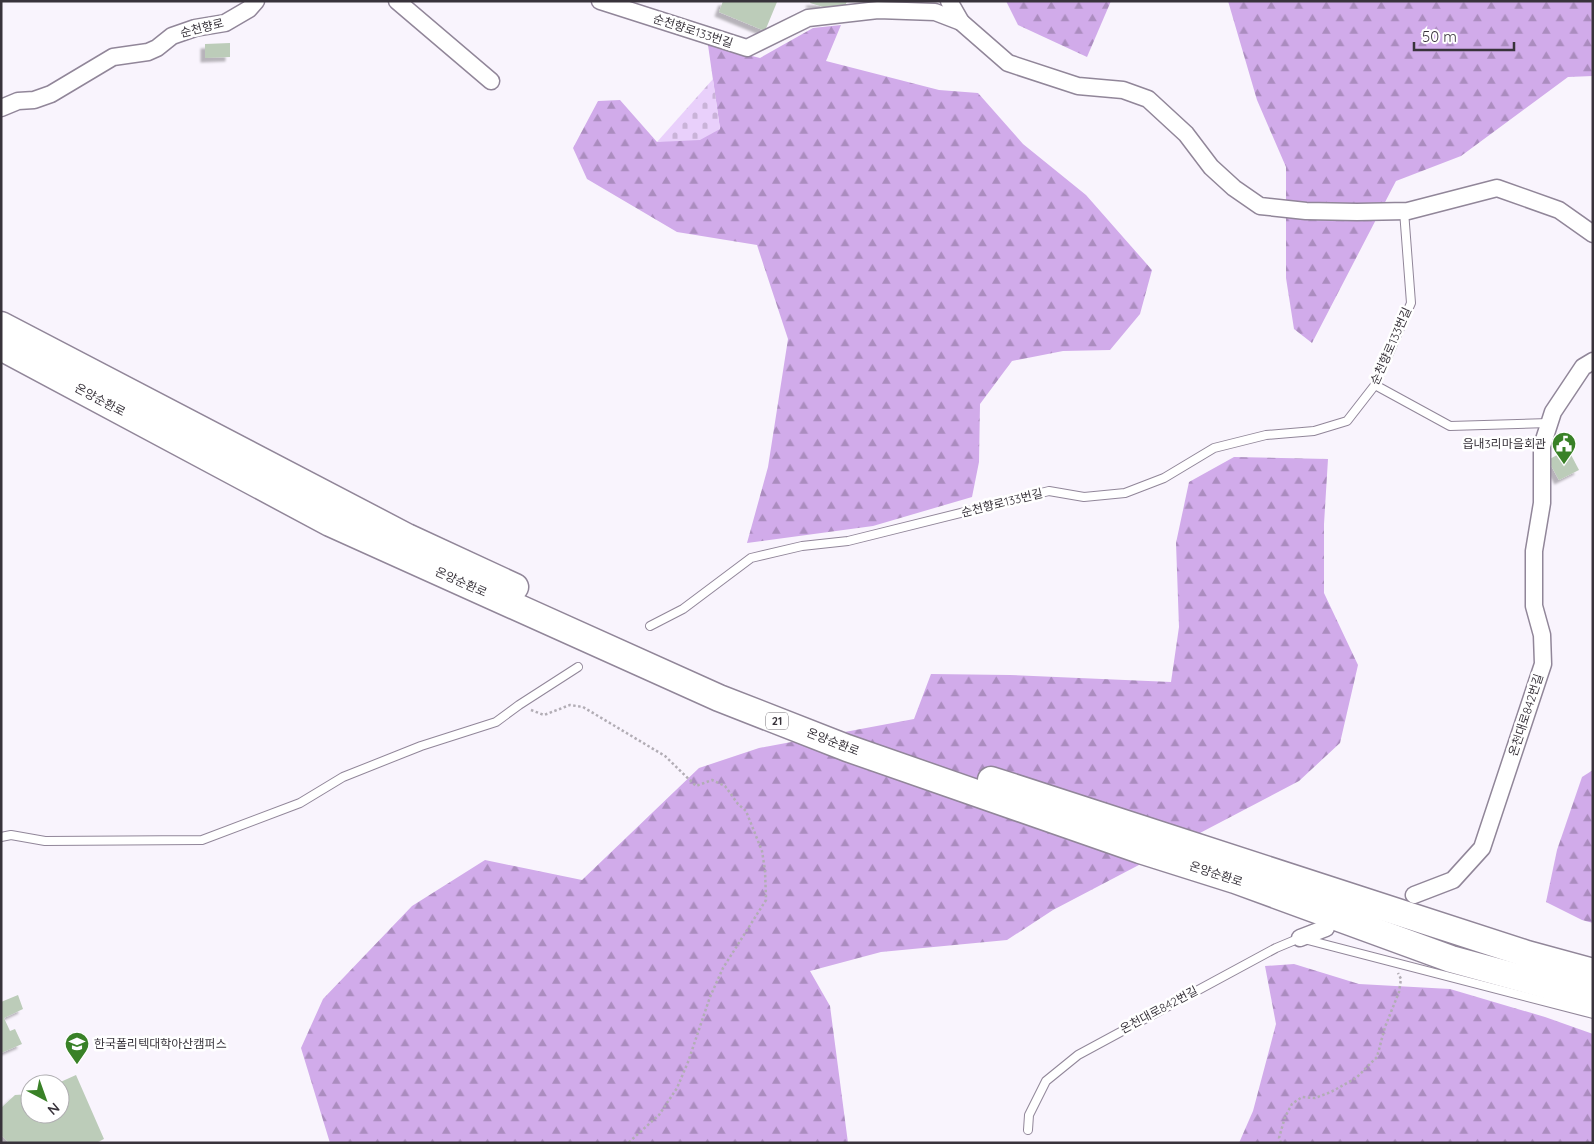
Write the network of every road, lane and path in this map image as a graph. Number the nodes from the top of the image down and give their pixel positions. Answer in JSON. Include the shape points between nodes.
{"nodes":[{"id":1,"x":256,"y":1,"type":"edge"},
{"id":2,"x":397,"y":1,"type":"edge"},
{"id":3,"x":600,"y":1,"type":"edge"},
{"id":4,"x":950,"y":1,"type":"edge"},
{"id":5,"x":961,"y":22,"type":"junction"},
{"id":6,"x":491,"y":80,"type":"dead end"},
{"id":7,"x":1,"y":108,"type":"edge"},
{"id":8,"x":1404,"y":211,"type":"junction"},
{"id":9,"x":1593,"y":234,"type":"edge"},
{"id":10,"x":1,"y":325,"type":"edge"},
{"id":11,"x":1,"y":347,"type":"edge"},
{"id":12,"x":1593,"y":361,"type":"edge"},
{"id":13,"x":1375,"y":385,"type":"junction"},
{"id":14,"x":1549,"y":423,"type":"junction"},
{"id":15,"x":650,"y":626,"type":"dead end"},
{"id":16,"x":578,"y":667,"type":"dead end"},
{"id":17,"x":519,"y":705,"type":"junction"},
{"id":18,"x":1,"y":837,"type":"edge"},
{"id":19,"x":1414,"y":895,"type":"dead end"},
{"id":20,"x":1326,"y":928,"type":"dead end"},
{"id":21,"x":1300,"y":938,"type":"junction"},
{"id":22,"x":1391,"y":961,"type":"junction"},
{"id":23,"x":1593,"y":972,"type":"edge"},
{"id":24,"x":1593,"y":998,"type":"edge"},
{"id":25,"x":1593,"y":1014,"type":"edge"},
{"id":26,"x":1028,"y":1130,"type":"dead end"},
{"id":27,"x":628,"y":1143,"type":"edge"},
{"id":28,"x":1281,"y":1143,"type":"edge"}],
"edges":[{"from":1,"to":7,"type":"street","name":"순천향로","via":[[249,9],[224,23],[172,36],[148,52],[113,57],[51,94]]},
{"from":2,"to":6,"type":"street"},
{"from":3,"to":5,"type":"street","name":"순천향로133번길","via":[[746,48],[808,18],[878,10],[935,12]]},
{"from":4,"to":5,"type":"street"},
{"from":5,"to":8,"type":"street","name":"순천향로133번길","via":[[1008,63],[1078,86],[1123,90],[1148,99],[1186,134],[1211,167],[1260,206],[1306,211]]},
{"from":8,"to":9,"type":"street","name":"순천향로133번길","via":[[1497,188],[1559,210]]},
{"from":8,"to":13,"type":"lane","name":"순천향로133번길","via":[[1411,303]]},
{"from":10,"to":23,"type":"highway","name":"온양순환로","number":"21","via":[[407,537],[735,687],[868,741],[1527,954]]},
{"from":11,"to":24,"type":"highway","name":"온양순환로","number":"21","via":[[330,523],[719,698],[847,748],[1235,880],[1450,959]]},
{"from":12,"to":14,"type":"street","name":"온천대로842번길","via":[[1583,367]]},
{"from":13,"to":14,"type":"lane","via":[[1450,426]]},
{"from":13,"to":15,"type":"lane","name":"순천향로133번길","via":[[1347,421],[1314,431],[1266,435],[1214,448],[1164,478],[1125,493],[1084,497],[1049,491],[848,541],[802,546],[750,558],[683,609]]},
{"from":14,"to":19,"type":"street","name":"온천대로842번길","via":[[1542,446],[1542,503],[1534,551],[1534,606],[1542,635],[1543,664],[1482,848],[1453,880]]},
{"from":16,"to":17,"type":"lane"},
{"from":17,"to":18,"type":"lane","via":[[496,722],[394,756],[343,777],[300,803],[202,840],[45,841],[11,835]]},
{"from":17,"to":27,"type":"path","via":[[544,715],[570,705],[583,707],[665,756],[696,786],[712,780],[725,786],[746,811],[762,851],[766,900],[723,968],[677,1088],[660,1115]]},
{"from":20,"to":21,"type":"street","name":"온천대로842번길"},
{"from":21,"to":22,"type":"lane"},
{"from":21,"to":26,"type":"lane","name":"온천대로842번길","via":[[1078,1055],[1046,1081],[1029,1115]]},
{"from":22,"to":25,"type":"lane"},
{"from":22,"to":28,"type":"path","via":[[1400,979],[1399,992],[1377,1057],[1356,1078],[1331,1092],[1315,1098],[1302,1097],[1292,1104],[1278,1138]]}]}
